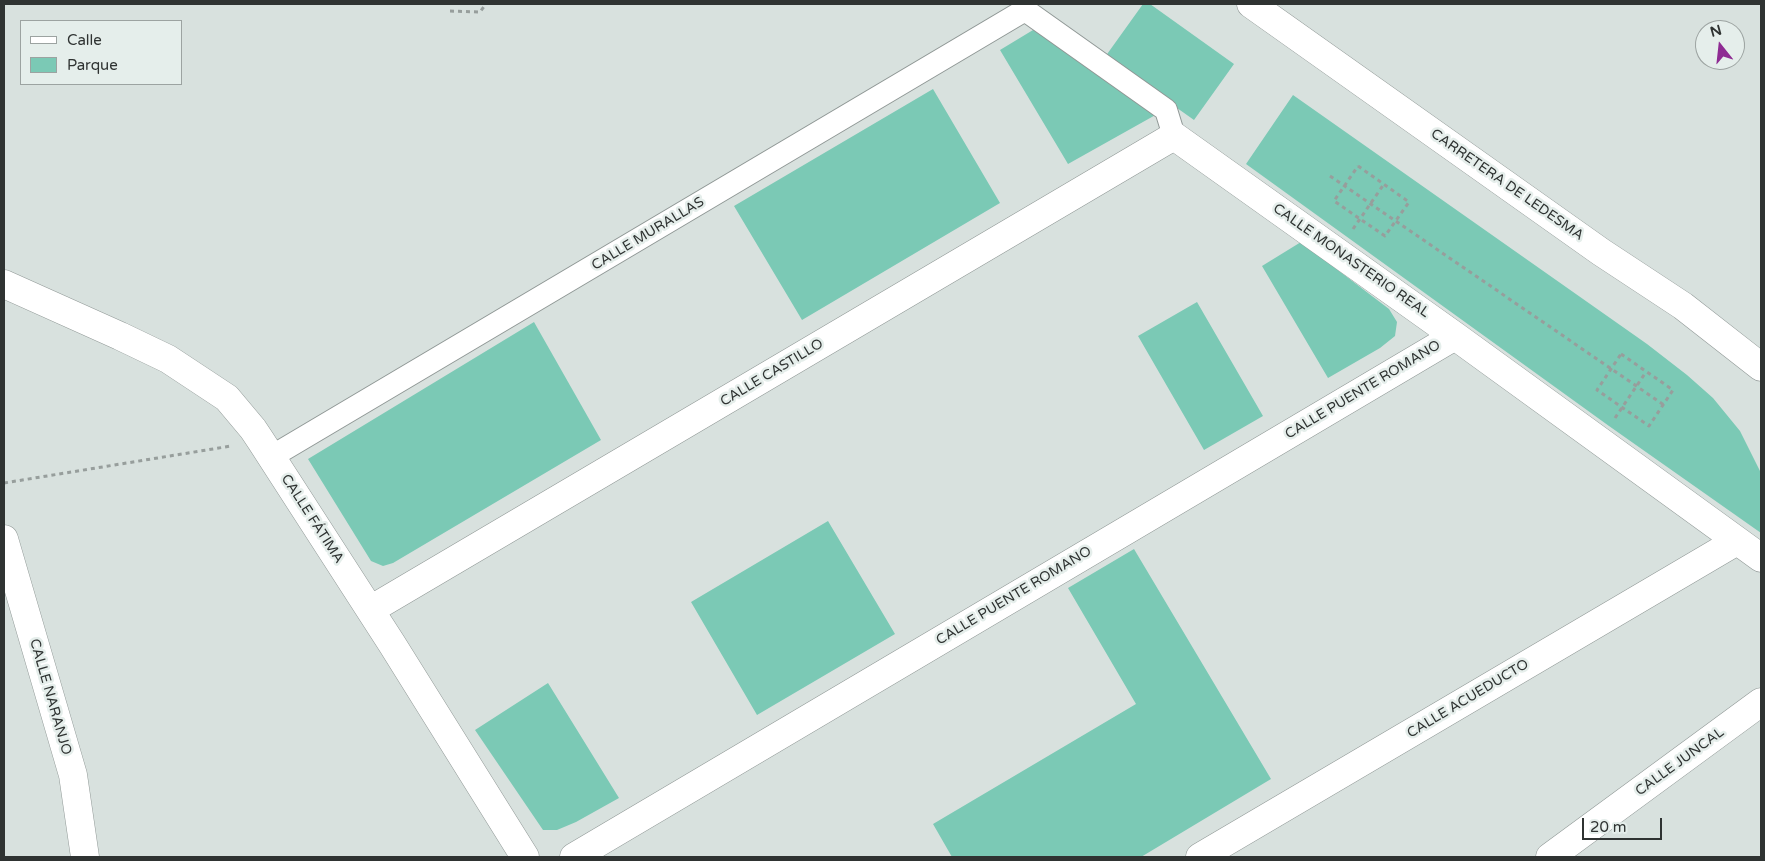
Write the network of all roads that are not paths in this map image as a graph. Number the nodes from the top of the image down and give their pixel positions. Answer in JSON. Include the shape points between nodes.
{"nodes":[{"id":1,"x":1252,"y":4,"type":"edge"},
{"id":2,"x":1174,"y":136,"type":"junction"},
{"id":3,"x":4,"y":284,"type":"edge"},
{"id":4,"x":1455,"y":336,"type":"junction"},
{"id":5,"x":1761,"y":368,"type":"edge"},
{"id":6,"x":266,"y":449,"type":"junction"},
{"id":7,"x":4,"y":539,"type":"edge"},
{"id":8,"x":1737,"y":541,"type":"junction"},
{"id":9,"x":1761,"y":558,"type":"edge"},
{"id":10,"x":370,"y":610,"type":"junction"},
{"id":11,"x":1761,"y":702,"type":"edge"},
{"id":12,"x":85,"y":857,"type":"edge"},
{"id":13,"x":525,"y":857,"type":"edge"},
{"id":14,"x":574,"y":857,"type":"edge"},
{"id":15,"x":1200,"y":857,"type":"edge"},
{"id":16,"x":1550,"y":857,"type":"edge"}],
"edges":[{"from":1,"to":5,"type":"street","name":"CARRETERA DE LEDESMA","via":[[1601,252],[1683,306]]},
{"from":2,"to":4,"type":"street","name":"CALLE MONASTERIO REAL"},
{"from":2,"to":6,"type":"street","name":"CALLE MURALLAS","via":[[1166,110],[1025,10]]},
{"from":2,"to":10,"type":"street","name":"CALLE CASTILLO"},
{"from":3,"to":6,"type":"street","name":"CALLE FÁTIMA","via":[[168,359],[227,398]]},
{"from":4,"to":8,"type":"street","name":"CALLE MONASTERIO REAL"},
{"from":4,"to":14,"type":"street","name":"CALLE PUENTE ROMANO"},
{"from":6,"to":10,"type":"street","name":"CALLE FÁTIMA"},
{"from":7,"to":12,"type":"street","name":"CALLE NARANJO","via":[[73,775]]},
{"from":8,"to":9,"type":"street","name":"CALLE MONASTERIO REAL"},
{"from":8,"to":15,"type":"street","name":"CALLE ACUEDUCTO"},
{"from":10,"to":13,"type":"street","name":"CALLE FÁTIMA"},
{"from":11,"to":16,"type":"street","name":"CALLE JUNCAL"}]}
